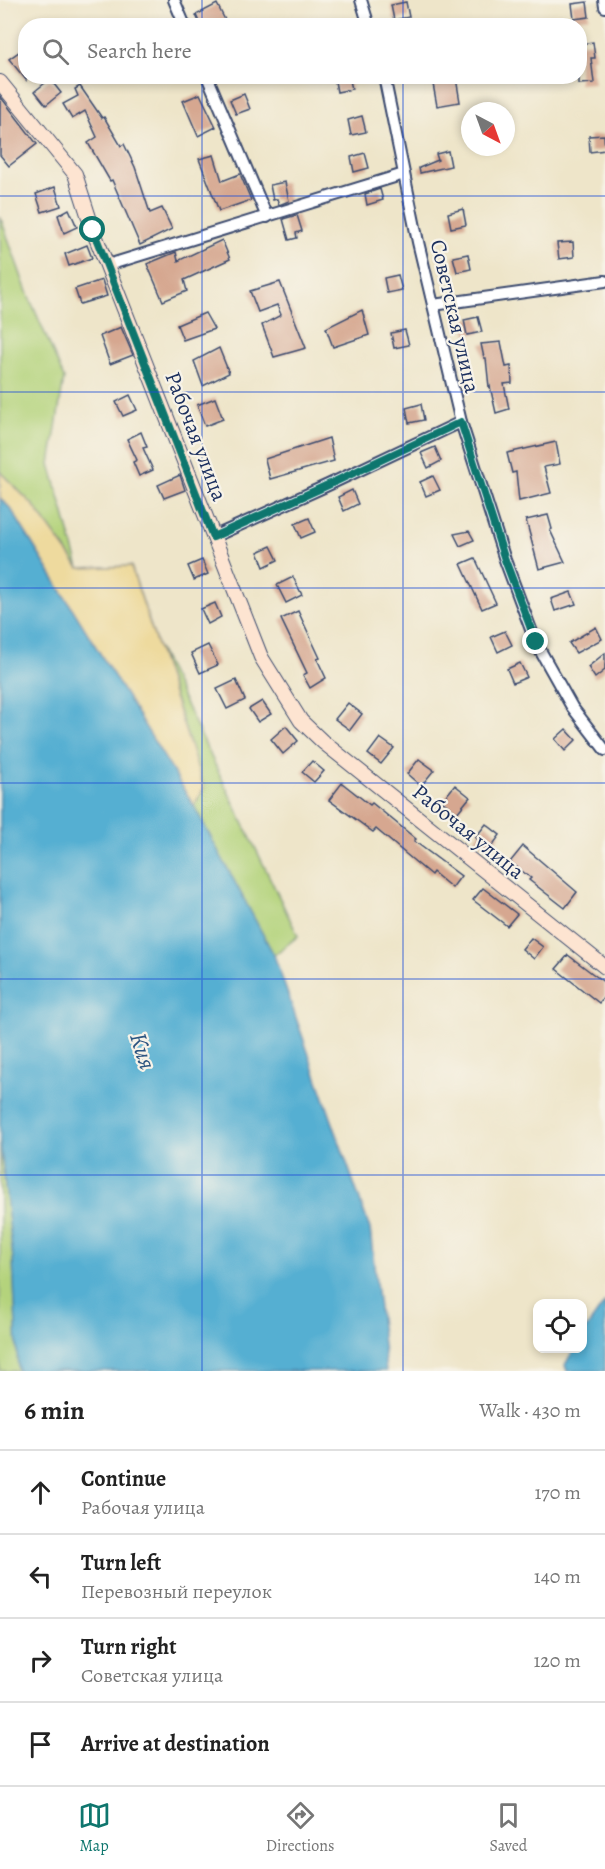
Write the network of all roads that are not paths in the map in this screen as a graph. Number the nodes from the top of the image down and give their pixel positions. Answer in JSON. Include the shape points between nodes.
{"nodes":[{"id":1,"x":174,"y":0,"type":"edge"},
{"id":2,"x":361,"y":0,"type":"edge"},
{"id":3,"x":604,"y":0,"type":"edge"},
{"id":4,"x":605,"y":7,"type":"edge"},
{"id":5,"x":182,"y":18,"type":"edge"},
{"id":6,"x":367,"y":18,"type":"edge"},
{"id":7,"x":0,"y":82,"type":"edge"},
{"id":8,"x":210,"y":84,"type":"edge"},
{"id":9,"x":386,"y":84,"type":"edge"},
{"id":10,"x":404,"y":174,"type":"junction"},
{"id":11,"x":267,"y":217,"type":"junction"},
{"id":12,"x":108,"y":265,"type":"junction"},
{"id":13,"x":605,"y":280,"type":"edge"},
{"id":14,"x":433,"y":305,"type":"junction"},
{"id":15,"x":461,"y":422,"type":"junction"},
{"id":16,"x":213,"y":537,"type":"junction"},
{"id":17,"x":605,"y":750,"type":"edge"},
{"id":18,"x":605,"y":967,"type":"edge"}],
"edges":[{"from":1,"to":5,"type":"street"},
{"from":2,"to":6,"type":"street"},
{"from":3,"to":4,"type":"street"},
{"from":7,"to":12,"type":"main road","name":"Рабочая улица","via":[[75,174]]},
{"from":8,"to":11,"type":"street"},
{"from":9,"to":10,"type":"street","name":"Советская улица"},
{"from":10,"to":11,"type":"street"},
{"from":10,"to":14,"type":"street","name":"Советская улица"},
{"from":11,"to":12,"type":"street"},
{"from":12,"to":16,"type":"main road","name":"Рабочая улица"},
{"from":13,"to":14,"type":"street"},
{"from":14,"to":15,"type":"street","name":"Советская улица"},
{"from":15,"to":16,"type":"street"},
{"from":15,"to":17,"type":"street","name":"Советская улица","via":[[536,642],[572,707]]},
{"from":16,"to":18,"type":"main road","name":"Рабочая улица","via":[[261,657],[301,721]]}]}
